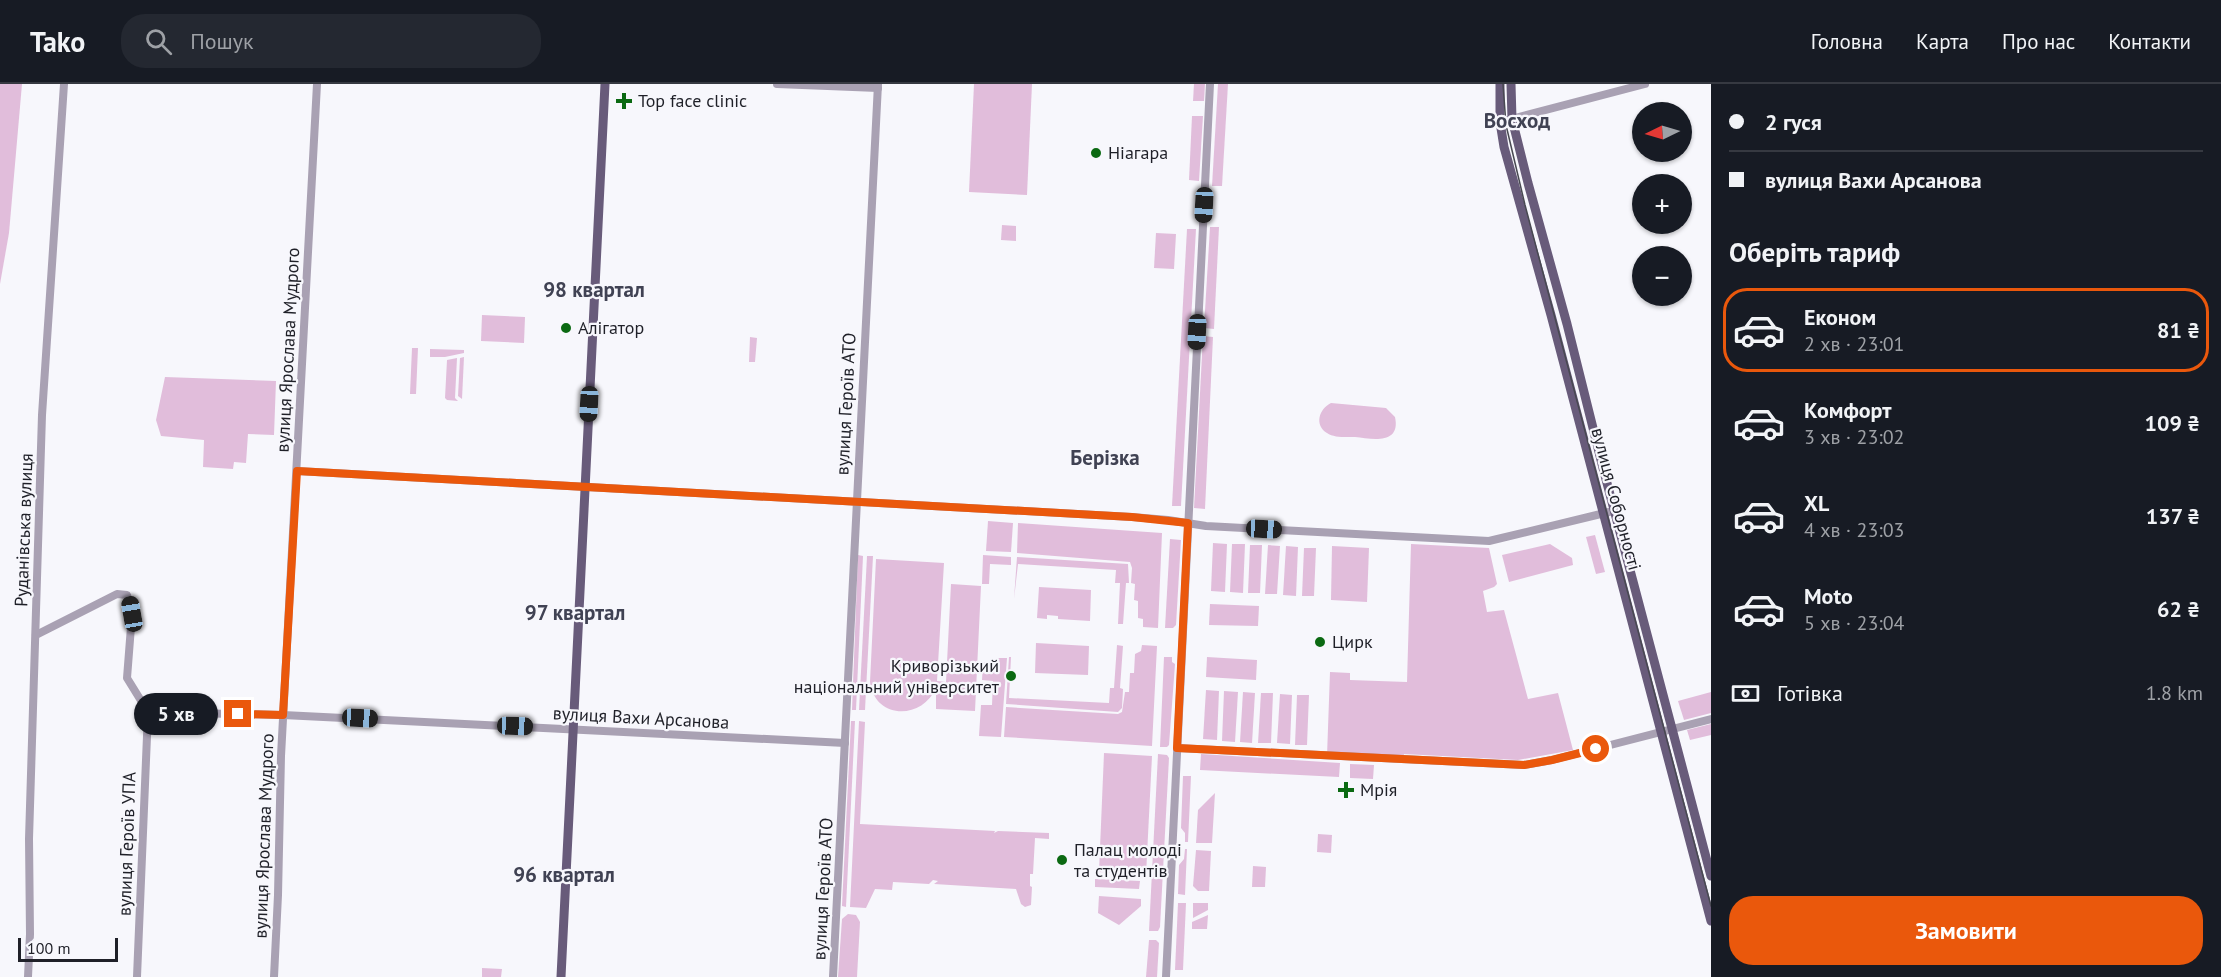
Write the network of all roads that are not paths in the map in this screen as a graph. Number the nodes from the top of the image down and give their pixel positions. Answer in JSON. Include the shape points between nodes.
{"nodes":[{"id":1,"x":64,"y":84,"type":"edge"},
{"id":2,"x":317,"y":84,"type":"edge"},
{"id":3,"x":604,"y":84,"type":"edge"},
{"id":4,"x":777,"y":84,"type":"edge"},
{"id":5,"x":1210,"y":84,"type":"edge"},
{"id":6,"x":1500,"y":84,"type":"edge"},
{"id":7,"x":1511,"y":84,"type":"edge"},
{"id":8,"x":1645,"y":84,"type":"edge"},
{"id":9,"x":878,"y":86,"type":"edge"},
{"id":10,"x":1512,"y":119,"type":"junction"},
{"id":11,"x":1500,"y":122,"type":"junction"},
{"id":12,"x":297,"y":471,"type":"junction"},
{"id":13,"x":585,"y":486,"type":"junction"},
{"id":14,"x":857,"y":502,"type":"junction"},
{"id":15,"x":1614,"y":511,"type":"junction"},
{"id":16,"x":1604,"y":513,"type":"junction"},
{"id":17,"x":1188,"y":523,"type":"junction"},
{"id":18,"x":36,"y":635,"type":"junction"},
{"id":19,"x":148,"y":712,"type":"junction"},
{"id":20,"x":283,"y":715,"type":"junction"},
{"id":21,"x":1711,"y":719,"type":"edge"},
{"id":22,"x":573,"y":729,"type":"junction"},
{"id":23,"x":1672,"y":729,"type":"junction"},
{"id":24,"x":1660,"y":732,"type":"junction"},
{"id":25,"x":844,"y":743,"type":"junction"},
{"id":26,"x":1177,"y":748,"type":"junction"},
{"id":27,"x":1711,"y":876,"type":"edge"},
{"id":28,"x":1711,"y":921,"type":"edge"},
{"id":29,"x":28,"y":977,"type":"edge"},
{"id":30,"x":137,"y":977,"type":"edge"},
{"id":31,"x":274,"y":977,"type":"edge"},
{"id":32,"x":561,"y":977,"type":"edge"},
{"id":33,"x":833,"y":977,"type":"edge"},
{"id":34,"x":1166,"y":977,"type":"edge"}],
"edges":[{"from":1,"to":18,"type":"street","name":"Руданівська вулиця","via":[[42,415]]},
{"from":2,"to":12,"type":"street","name":"вулиця Ярослава Мудрого"},
{"from":3,"to":13,"type":"main road"},
{"from":4,"to":9,"type":"street"},
{"from":5,"to":17,"type":"street"},
{"from":6,"to":11,"type":"main road","name":"вулиця Соборності"},
{"from":7,"to":10,"type":"main road","name":"вулиця Соборності"},
{"from":8,"to":10,"type":"street"},
{"from":9,"to":14,"type":"street","name":"вулиця Героїв АТО"},
{"from":10,"to":11,"type":"street"},
{"from":10,"to":15,"type":"main road","name":"вулиця Соборності"},
{"from":11,"to":16,"type":"main road","name":"вулиця Соборності"},
{"from":12,"to":13,"type":"street"},
{"from":12,"to":20,"type":"street","name":"вулиця Ярослава Мудрого"},
{"from":13,"to":14,"type":"street"},
{"from":13,"to":22,"type":"main road"},
{"from":14,"to":17,"type":"street"},
{"from":14,"to":25,"type":"street","name":"вулиця Героїв АТО"},
{"from":15,"to":16,"type":"street"},
{"from":15,"to":23,"type":"main road","name":"вулиця Соборності"},
{"from":16,"to":17,"type":"street","via":[[1489,541]]},
{"from":16,"to":24,"type":"main road","name":"вулиця Соборності"},
{"from":17,"to":26,"type":"street"},
{"from":18,"to":19,"type":"street","via":[[117,594],[127,595],[132,614],[128,678]]},
{"from":18,"to":29,"type":"street","name":"Руданівська вулиця"},
{"from":19,"to":20,"type":"street","name":"вулиця Вахи Арсанова"},
{"from":19,"to":30,"type":"street","name":"вулиця Героїв УПА"},
{"from":20,"to":22,"type":"street","name":"вулиця Вахи Арсанова"},
{"from":20,"to":31,"type":"street","name":"вулиця Ярослава Мудрого"},
{"from":21,"to":23,"type":"street"},
{"from":22,"to":25,"type":"street","name":"вулиця Вахи Арсанова"},
{"from":22,"to":32,"type":"main road"},
{"from":23,"to":24,"type":"street"},
{"from":23,"to":27,"type":"main road","name":"вулиця Соборності"},
{"from":24,"to":26,"type":"street","via":[[1524,765]]},
{"from":24,"to":28,"type":"main road","name":"вулиця Соборності"},
{"from":25,"to":33,"type":"street","name":"вулиця Героїв АТО"},
{"from":26,"to":34,"type":"street"}]}
